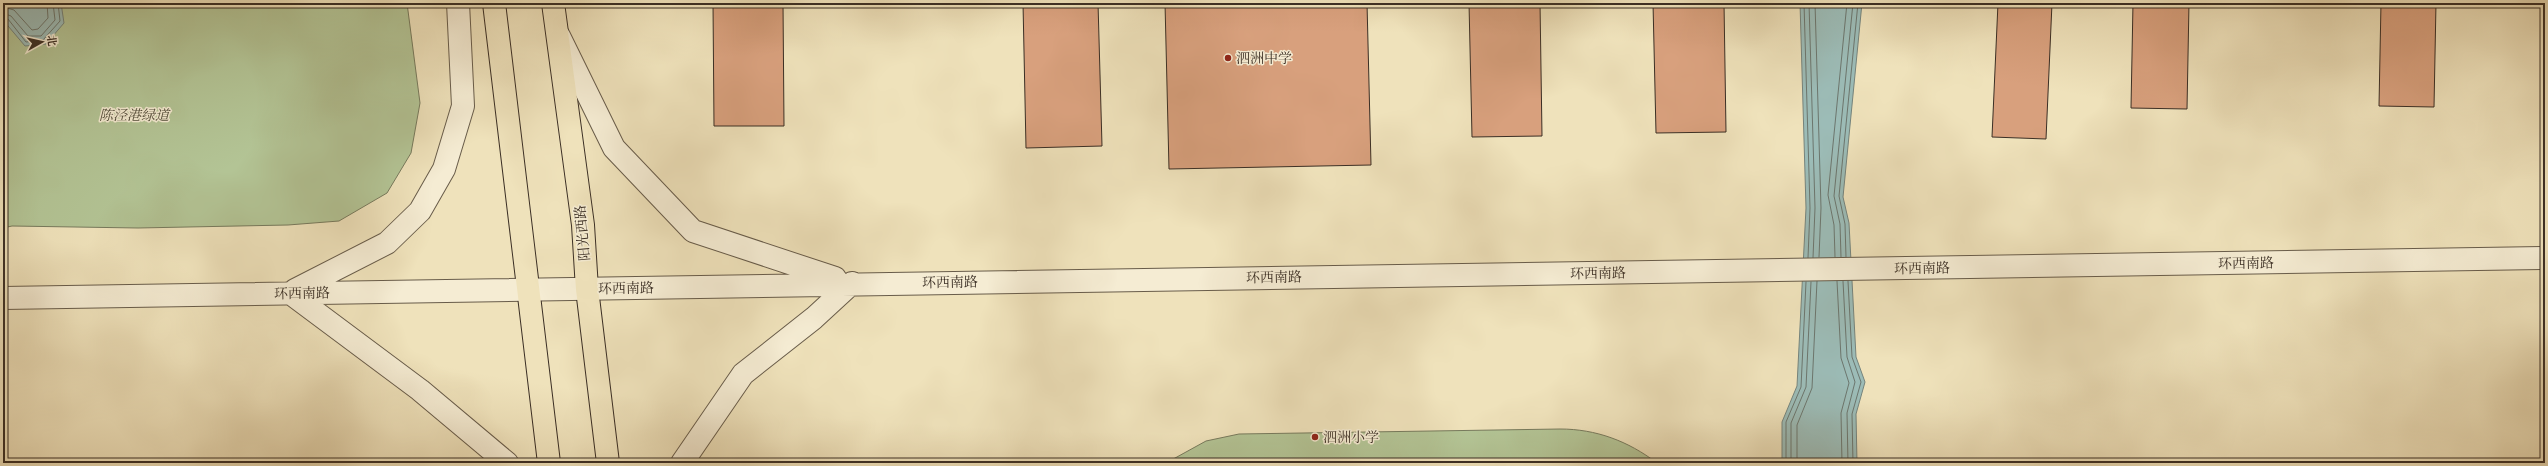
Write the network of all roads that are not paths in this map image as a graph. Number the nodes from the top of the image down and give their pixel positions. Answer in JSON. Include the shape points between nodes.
{"nodes":[{"id":1,"x":458,"y":3,"type":"edge"},
{"id":2,"x":494,"y":3,"type":"edge"},
{"id":3,"x":553,"y":3,"type":"edge"},
{"id":4,"x":557,"y":31,"type":"junction"},
{"id":5,"x":2545,"y":258,"type":"edge"},
{"id":6,"x":852,"y":283,"type":"junction"},
{"id":7,"x":587,"y":289,"type":"junction"},
{"id":8,"x":529,"y":290,"type":"junction"},
{"id":9,"x":290,"y":293,"type":"junction"},
{"id":10,"x":3,"y":298,"type":"edge"},
{"id":11,"x":507,"y":463,"type":"edge"},
{"id":12,"x":549,"y":463,"type":"edge"},
{"id":13,"x":608,"y":463,"type":"edge"},
{"id":14,"x":682,"y":463,"type":"edge"}],
"edges":[{"from":1,"to":9,"type":"street","via":[[463,106],[444,169],[420,211],[387,243]]},
{"from":2,"to":8,"type":"main road"},
{"from":3,"to":4,"type":"main road","name":"阳光西路"},
{"from":4,"to":6,"type":"street","via":[[614,148],[693,231]]},
{"from":4,"to":7,"type":"main road","name":"阳光西路","via":[[583,225]]},
{"from":5,"to":6,"type":"street","name":"环西南路"},
{"from":6,"to":7,"type":"street","name":"环西南路"},
{"from":6,"to":14,"type":"street","via":[[814,318],[743,374]]},
{"from":7,"to":8,"type":"street","name":"环西南路"},
{"from":7,"to":13,"type":"main road","name":"阳光西路"},
{"from":8,"to":9,"type":"street","name":"环西南路"},
{"from":8,"to":12,"type":"main road"},
{"from":9,"to":10,"type":"street","name":"环西南路"},
{"from":9,"to":11,"type":"street","via":[[420,390]]}]}
